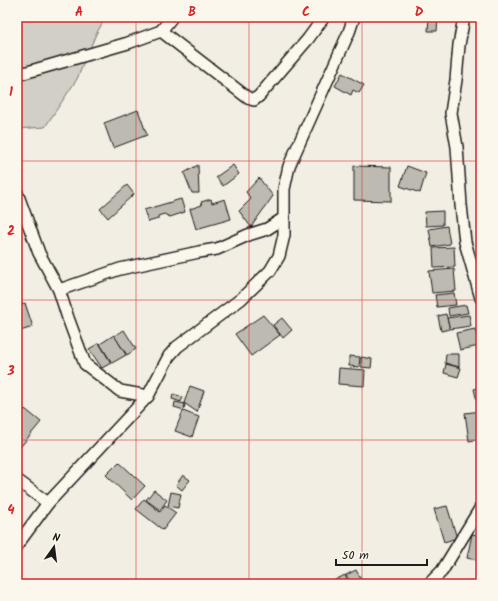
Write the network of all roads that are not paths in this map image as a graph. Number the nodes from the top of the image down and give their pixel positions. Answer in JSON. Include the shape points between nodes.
{"nodes":[{"id":1,"x":172,"y":17,"type":"edge"},
{"id":2,"x":324,"y":17,"type":"edge"},
{"id":3,"x":354,"y":17,"type":"edge"},
{"id":4,"x":464,"y":17,"type":"edge"},
{"id":5,"x":161,"y":31,"type":"junction"},
{"id":6,"x":17,"y":75,"type":"edge"},
{"id":7,"x":17,"y":193,"type":"edge"},
{"id":8,"x":284,"y":218,"type":"junction"},
{"id":9,"x":59,"y":290,"type":"junction"},
{"id":10,"x":481,"y":298,"type":"edge"},
{"id":11,"x":148,"y":396,"type":"junction"},
{"id":12,"x":17,"y":480,"type":"edge"},
{"id":13,"x":48,"y":502,"type":"junction"},
{"id":14,"x":481,"y":507,"type":"edge"},
{"id":15,"x":17,"y":545,"type":"edge"},
{"id":16,"x":429,"y":584,"type":"edge"}],
"edges":[{"from":1,"to":5,"type":"street"},
{"from":2,"to":5,"type":"street","via":[[260,96],[254,100]]},
{"from":3,"to":8,"type":"street","via":[[289,166],[284,189]]},
{"from":4,"to":10,"type":"street","via":[[451,113],[457,147],[465,242]]},
{"from":5,"to":6,"type":"street"},
{"from":7,"to":9,"type":"street","via":[[39,253]]},
{"from":8,"to":9,"type":"street","via":[[267,229],[248,234],[217,249],[120,269]]},
{"from":8,"to":11,"type":"street","via":[[284,235],[278,256],[270,270],[241,299],[177,347],[169,356]]},
{"from":9,"to":11,"type":"street","via":[[86,364],[120,391]]},
{"from":11,"to":13,"type":"street"},
{"from":12,"to":13,"type":"street"},
{"from":13,"to":15,"type":"street"},
{"from":14,"to":16,"type":"street","via":[[442,570]]}]}
